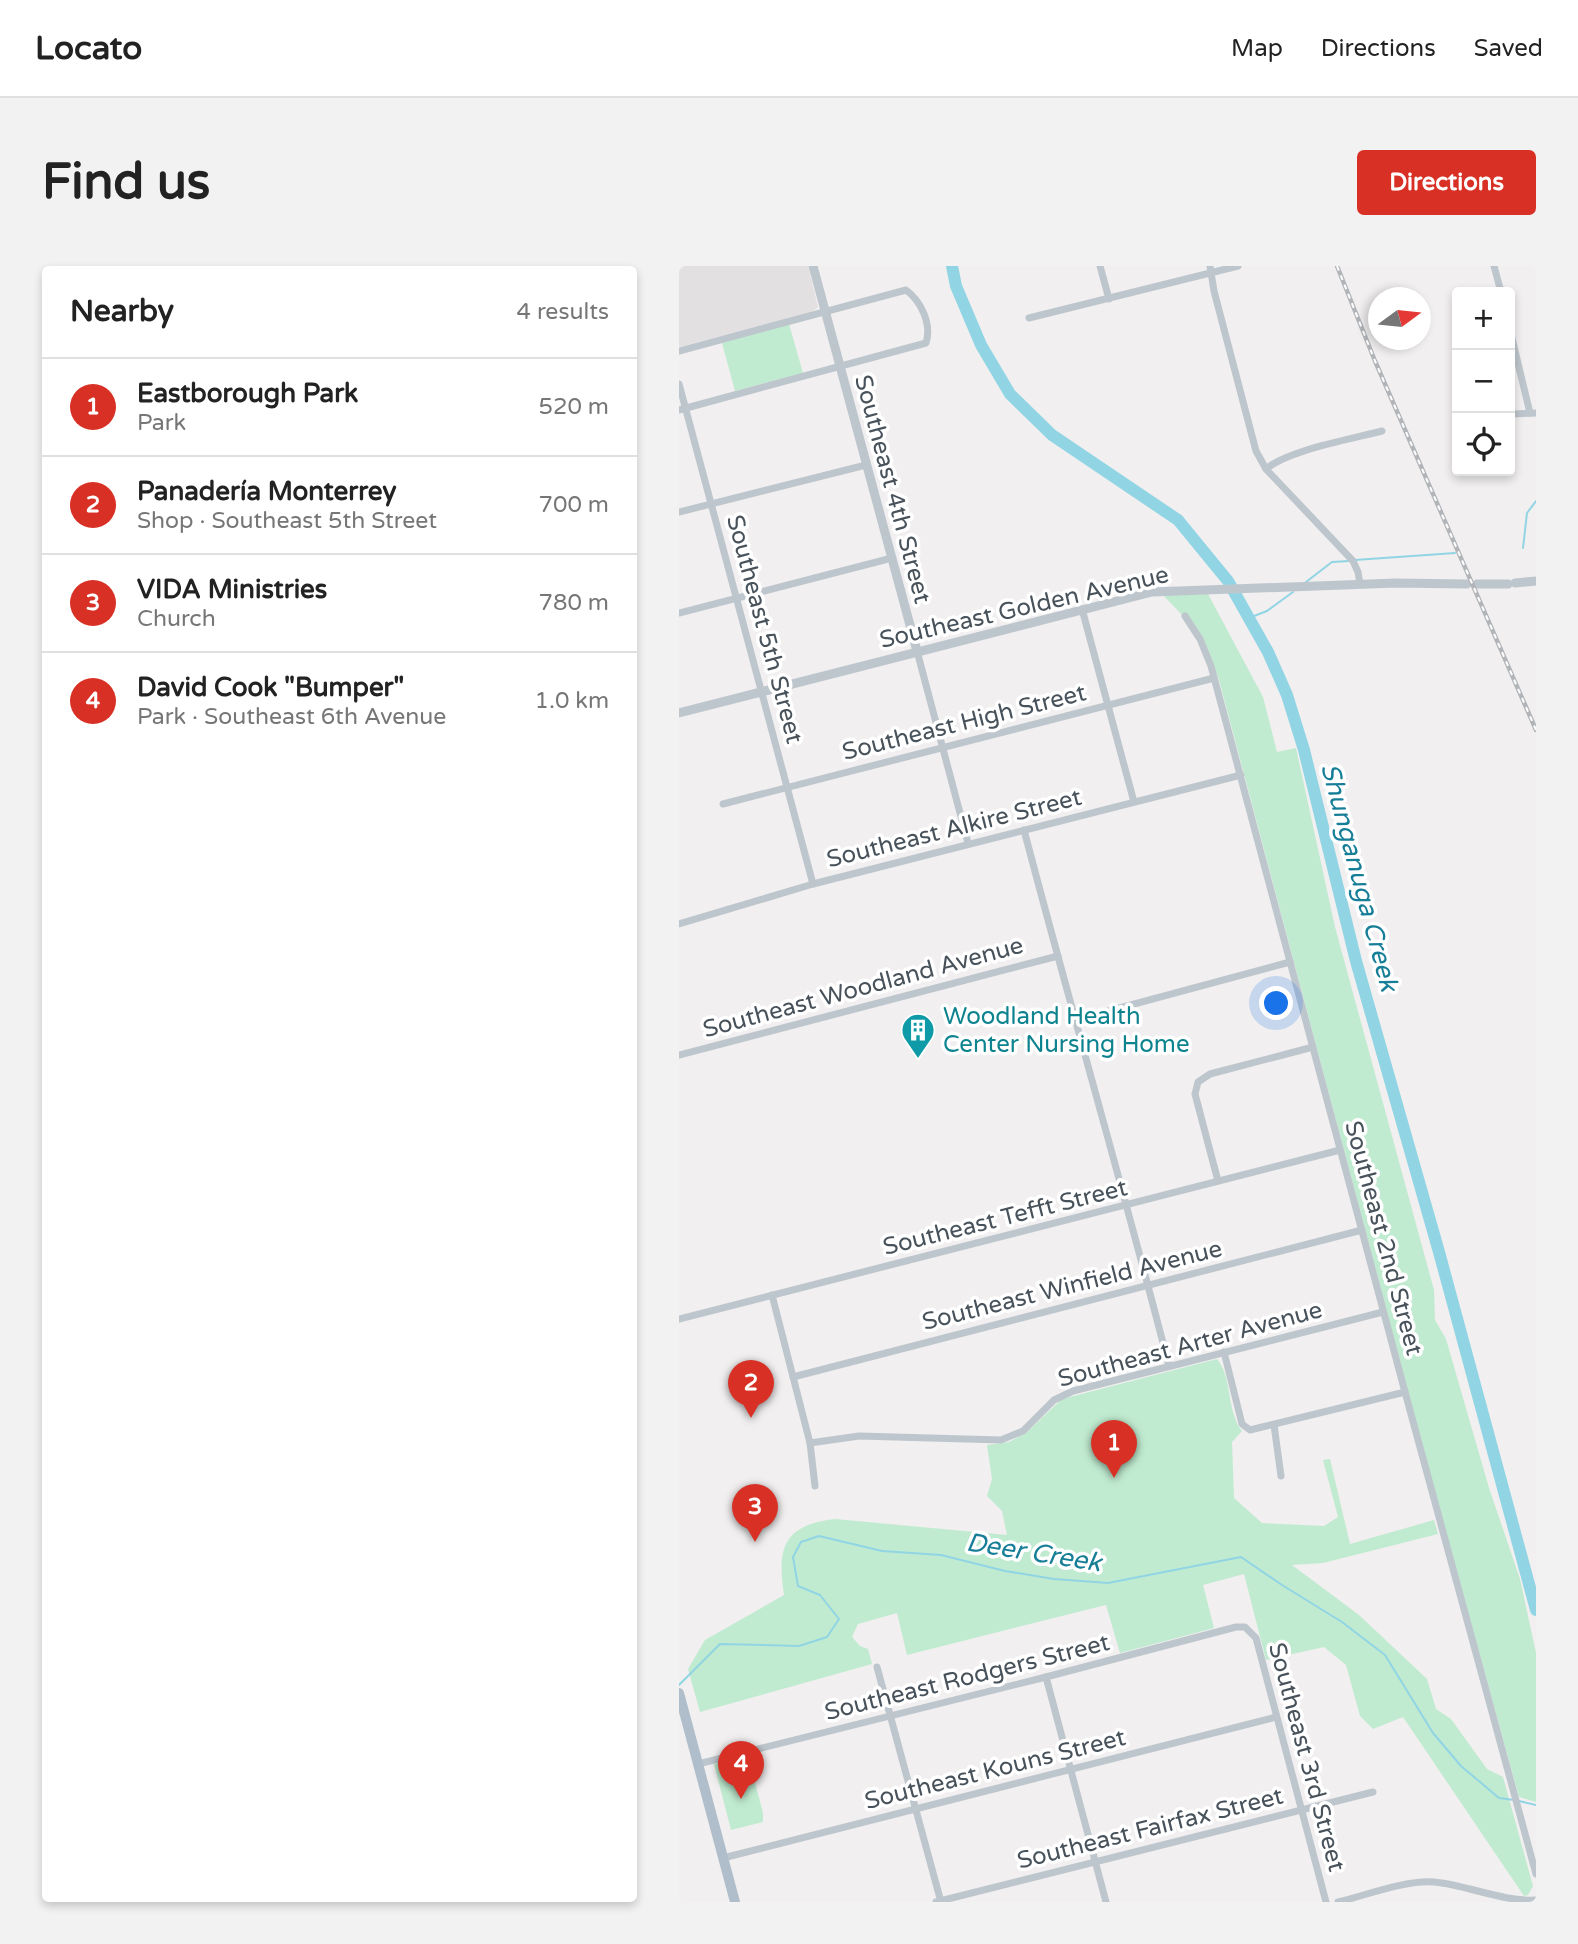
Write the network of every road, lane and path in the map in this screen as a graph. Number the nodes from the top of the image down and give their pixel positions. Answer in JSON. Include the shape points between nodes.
{"nodes":[{"id":1,"x":813,"y":266,"type":"edge"},
{"id":2,"x":1100,"y":266,"type":"edge"},
{"id":3,"x":1238,"y":266,"type":"edge"},
{"id":4,"x":1494,"y":266,"type":"edge"},
{"id":5,"x":1211,"y":269,"type":"edge"},
{"id":6,"x":1499,"y":287,"type":"edge"},
{"id":7,"x":1109,"y":299,"type":"junction"},
{"id":8,"x":825,"y":312,"type":"junction"},
{"id":9,"x":1028,"y":318,"type":"dead end"},
{"id":10,"x":1515,"y":348,"type":"edge"},
{"id":11,"x":679,"y":351,"type":"edge"},
{"id":12,"x":839,"y":366,"type":"junction"},
{"id":13,"x":679,"y":384,"type":"edge"},
{"id":14,"x":682,"y":409,"type":"edge"},
{"id":15,"x":1533,"y":413,"type":"edge"},
{"id":16,"x":1515,"y":414,"type":"edge"},
{"id":17,"x":1382,"y":431,"type":"dead end"},
{"id":18,"x":866,"y":465,"type":"junction"},
{"id":19,"x":1266,"y":469,"type":"junction"},
{"id":20,"x":711,"y":504,"type":"junction"},
{"id":21,"x":679,"y":512,"type":"edge"},
{"id":22,"x":892,"y":558,"type":"junction"},
{"id":23,"x":1536,"y":581,"type":"edge"},
{"id":24,"x":1360,"y":584,"type":"junction"},
{"id":25,"x":736,"y":598,"type":"junction"},
{"id":26,"x":1081,"y":609,"type":"junction"},
{"id":27,"x":679,"y":613,"type":"edge"},
{"id":28,"x":1185,"y":616,"type":"dead end"},
{"id":29,"x":917,"y":651,"type":"junction"},
{"id":30,"x":1214,"y":678,"type":"junction"},
{"id":31,"x":761,"y":692,"type":"junction"},
{"id":32,"x":1107,"y":705,"type":"junction"},
{"id":33,"x":679,"y":713,"type":"edge"},
{"id":34,"x":943,"y":747,"type":"junction"},
{"id":35,"x":1241,"y":775,"type":"junction"},
{"id":36,"x":787,"y":787,"type":"junction"},
{"id":37,"x":1134,"y":802,"type":"junction"},
{"id":38,"x":723,"y":804,"type":"dead end"},
{"id":39,"x":1024,"y":830,"type":"junction"},
{"id":40,"x":968,"y":844,"type":"junction"},
{"id":41,"x":813,"y":884,"type":"junction"},
{"id":42,"x":679,"y":924,"type":"edge"},
{"id":43,"x":1058,"y":956,"type":"junction"},
{"id":44,"x":1290,"y":962,"type":"junction"},
{"id":45,"x":1075,"y":1020,"type":"junction"},
{"id":46,"x":1313,"y":1047,"type":"junction"},
{"id":47,"x":679,"y":1055,"type":"edge"},
{"id":48,"x":1341,"y":1150,"type":"junction"},
{"id":49,"x":1218,"y":1181,"type":"junction"},
{"id":50,"x":1128,"y":1205,"type":"junction"},
{"id":51,"x":1362,"y":1230,"type":"junction"},
{"id":52,"x":1149,"y":1286,"type":"junction"},
{"id":53,"x":772,"y":1296,"type":"junction"},
{"id":54,"x":1383,"y":1312,"type":"junction"},
{"id":55,"x":679,"y":1319,"type":"edge"},
{"id":56,"x":1224,"y":1352,"type":"junction"},
{"id":57,"x":1169,"y":1366,"type":"junction"},
{"id":58,"x":793,"y":1377,"type":"junction"},
{"id":59,"x":1405,"y":1392,"type":"junction"},
{"id":60,"x":1274,"y":1425,"type":"junction"},
{"id":61,"x":810,"y":1443,"type":"junction"},
{"id":62,"x":1281,"y":1476,"type":"dead end"},
{"id":63,"x":815,"y":1486,"type":"dead end"},
{"id":64,"x":1245,"y":1627,"type":"joint"},
{"id":65,"x":877,"y":1667,"type":"dead end"},
{"id":66,"x":1046,"y":1677,"type":"junction"},
{"id":67,"x":680,"y":1699,"type":"edge"},
{"id":68,"x":890,"y":1716,"type":"junction"},
{"id":69,"x":1276,"y":1717,"type":"junction"},
{"id":70,"x":698,"y":1764,"type":"junction"},
{"id":71,"x":1070,"y":1770,"type":"junction"},
{"id":72,"x":1373,"y":1791,"type":"dead end"},
{"id":73,"x":916,"y":1810,"type":"junction"},
{"id":74,"x":1302,"y":1810,"type":"junction"},
{"id":75,"x":723,"y":1858,"type":"junction"},
{"id":76,"x":1094,"y":1862,"type":"junction"},
{"id":77,"x":1536,"y":1874,"type":"edge"},
{"id":78,"x":1536,"y":1900,"type":"edge"},
{"id":79,"x":735,"y":1902,"type":"edge"},
{"id":80,"x":939,"y":1902,"type":"edge"},
{"id":81,"x":1106,"y":1902,"type":"edge"},
{"id":82,"x":1326,"y":1902,"type":"edge"},
{"id":83,"x":1338,"y":1902,"type":"edge"}],
"edges":[{"from":1,"to":8,"type":"street","name":"Southeast 4th Street"},
{"from":2,"to":7,"type":"street"},
{"from":3,"to":5,"type":"street"},
{"from":4,"to":6,"type":"street"},
{"from":5,"to":7,"type":"street"},
{"from":5,"to":19,"type":"street","via":[[1256,451]]},
{"from":7,"to":9,"type":"street"},
{"from":8,"to":11,"type":"street"},
{"from":8,"to":12,"type":"street","name":"Southeast 4th Street"},
{"from":8,"to":12,"type":"street","via":[[908,290],[924,313],[926,343]]},
{"from":10,"to":15,"type":"street"},
{"from":12,"to":14,"type":"street"},
{"from":12,"to":18,"type":"street","name":"Southeast 4th Street"},
{"from":13,"to":14,"type":"street","name":"Southeast 5th Street"},
{"from":14,"to":20,"type":"street","name":"Southeast 5th Street"},
{"from":15,"to":16,"type":"street"},
{"from":17,"to":19,"type":"street","via":[[1313,449]]},
{"from":18,"to":20,"type":"street"},
{"from":18,"to":22,"type":"street","name":"Southeast 4th Street"},
{"from":19,"to":24,"type":"street","via":[[1353,561]]},
{"from":20,"to":21,"type":"street"},
{"from":20,"to":25,"type":"street","name":"Southeast 5th Street"},
{"from":22,"to":25,"type":"street"},
{"from":22,"to":29,"type":"street","name":"Southeast 4th Street"},
{"from":23,"to":24,"type":"street","name":"Southeast Golden Avenue"},
{"from":24,"to":26,"type":"street","name":"Southeast Golden Avenue","via":[[1172,590]]},
{"from":25,"to":27,"type":"street"},
{"from":25,"to":31,"type":"street","name":"Southeast 5th Street"},
{"from":26,"to":29,"type":"street","name":"Southeast Golden Avenue"},
{"from":26,"to":32,"type":"street"},
{"from":28,"to":30,"type":"street","name":"Southeast 2nd Street","via":[[1200,639]]},
{"from":29,"to":31,"type":"street","name":"Southeast Golden Avenue"},
{"from":29,"to":34,"type":"street","name":"Southeast 4th Street"},
{"from":30,"to":32,"type":"street","name":"Southeast High Street"},
{"from":30,"to":35,"type":"street","name":"Southeast 2nd Street"},
{"from":31,"to":33,"type":"street","name":"Southeast Golden Avenue"},
{"from":31,"to":36,"type":"street","name":"Southeast 5th Street"},
{"from":32,"to":34,"type":"street","name":"Southeast High Street"},
{"from":32,"to":37,"type":"street"},
{"from":34,"to":36,"type":"street","name":"Southeast High Street"},
{"from":34,"to":40,"type":"street","name":"Southeast 4th Street"},
{"from":35,"to":37,"type":"street","name":"Southeast Alkire Street"},
{"from":35,"to":44,"type":"street","name":"Southeast 2nd Street"},
{"from":36,"to":38,"type":"street","name":"Southeast High Street"},
{"from":36,"to":41,"type":"street","name":"Southeast 5th Street"},
{"from":37,"to":39,"type":"street","name":"Southeast Alkire Street"},
{"from":39,"to":40,"type":"street","name":"Southeast Alkire Street"},
{"from":39,"to":43,"type":"street"},
{"from":40,"to":41,"type":"street","name":"Southeast Alkire Street"},
{"from":41,"to":42,"type":"street","name":"Southeast Alkire Street"},
{"from":43,"to":45,"type":"street"},
{"from":43,"to":47,"type":"street","name":"Southeast Woodland Avenue"},
{"from":44,"to":45,"type":"street"},
{"from":44,"to":46,"type":"street","name":"Southeast 2nd Street"},
{"from":45,"to":50,"type":"street"},
{"from":46,"to":48,"type":"street","name":"Southeast 2nd Street"},
{"from":46,"to":49,"type":"street","via":[[1210,1074],[1198,1082],[1195,1094]]},
{"from":48,"to":49,"type":"street","name":"Southeast Tefft Street"},
{"from":48,"to":51,"type":"street","name":"Southeast 2nd Street"},
{"from":49,"to":50,"type":"street","name":"Southeast Tefft Street"},
{"from":50,"to":52,"type":"street"},
{"from":50,"to":53,"type":"street","name":"Southeast Tefft Street"},
{"from":51,"to":52,"type":"street","name":"Southeast Winfield Avenue"},
{"from":51,"to":54,"type":"street","name":"Southeast 2nd Street"},
{"from":52,"to":57,"type":"street"},
{"from":52,"to":58,"type":"street","name":"Southeast Winfield Avenue"},
{"from":53,"to":55,"type":"street","name":"Southeast Tefft Street"},
{"from":53,"to":58,"type":"street"},
{"from":54,"to":56,"type":"street","name":"Southeast Arter Avenue"},
{"from":54,"to":59,"type":"street","name":"Southeast 2nd Street"},
{"from":56,"to":57,"type":"street","name":"Southeast Arter Avenue"},
{"from":56,"to":60,"type":"street","via":[[1242,1424],[1255,1430]]},
{"from":57,"to":61,"type":"street","name":"Southeast Arter Avenue","via":[[1063,1395],[1027,1428],[1000,1440],[859,1436]]},
{"from":58,"to":61,"type":"street"},
{"from":59,"to":60,"type":"street"},
{"from":59,"to":77,"type":"street","name":"Southeast 2nd Street"},
{"from":60,"to":62,"type":"street"},
{"from":61,"to":63,"type":"street"},
{"from":64,"to":66,"type":"street","name":"Southeast Rodgers Street"},
{"from":64,"to":69,"type":"street","name":"Southeast 3rd Street","via":[[1256,1638]]},
{"from":65,"to":68,"type":"street"},
{"from":66,"to":68,"type":"street","name":"Southeast Rodgers Street"},
{"from":66,"to":71,"type":"street"},
{"from":67,"to":70,"type":"main road"},
{"from":68,"to":70,"type":"street","name":"Southeast Rodgers Street"},
{"from":68,"to":73,"type":"street"},
{"from":69,"to":71,"type":"street","name":"Southeast Kouns Street"},
{"from":69,"to":74,"type":"street","name":"Southeast 3rd Street"},
{"from":70,"to":75,"type":"main road"},
{"from":71,"to":73,"type":"street","name":"Southeast Kouns Street"},
{"from":71,"to":76,"type":"street"},
{"from":72,"to":74,"type":"street","name":"Southeast Fairfax Street"},
{"from":73,"to":75,"type":"street","name":"Southeast Kouns Street"},
{"from":73,"to":80,"type":"street"},
{"from":74,"to":76,"type":"street","name":"Southeast Fairfax Street"},
{"from":74,"to":82,"type":"street","name":"Southeast 3rd Street"},
{"from":75,"to":79,"type":"main road"},
{"from":76,"to":80,"type":"street","name":"Southeast Fairfax Street"},
{"from":76,"to":81,"type":"street"},
{"from":78,"to":83,"type":"street","via":[[1511,1901],[1421,1882]]}]}
